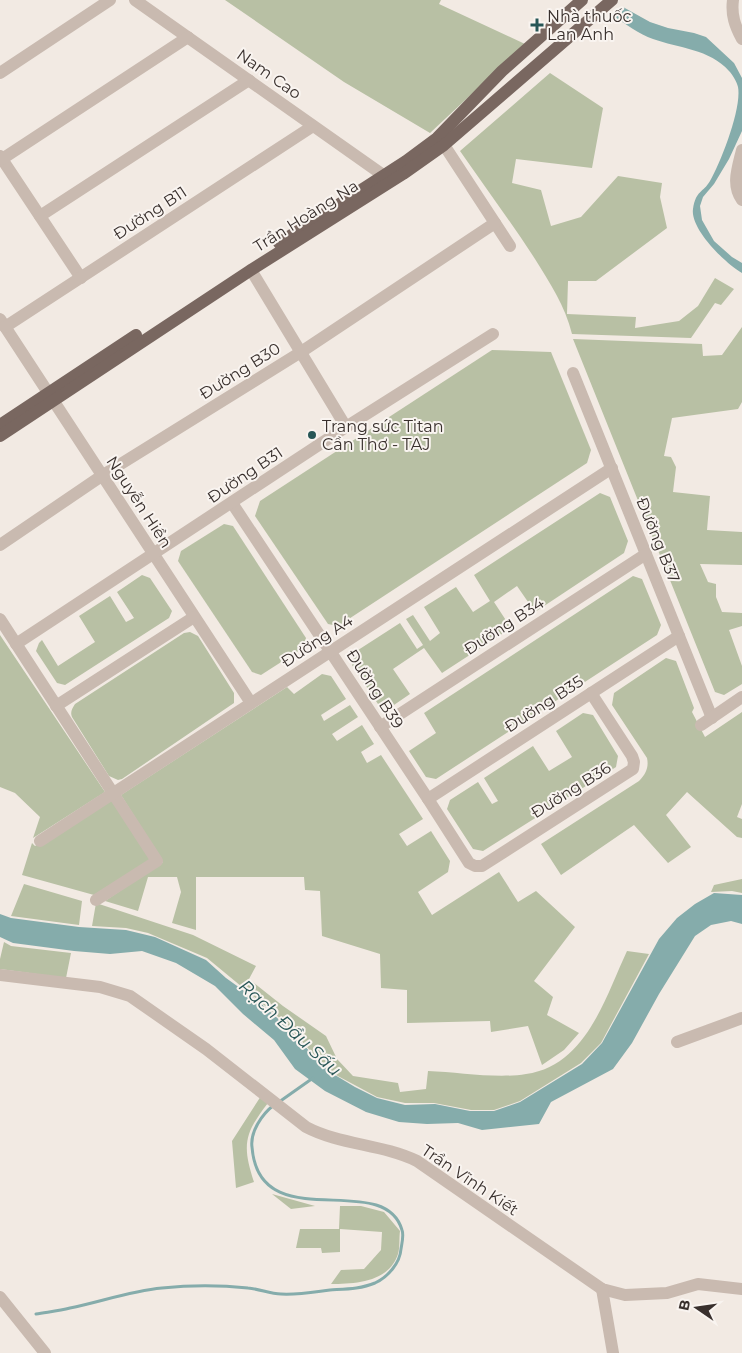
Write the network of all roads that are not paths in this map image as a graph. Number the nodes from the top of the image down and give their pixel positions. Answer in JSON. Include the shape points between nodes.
{"nodes":[{"id":1,"x":110,"y":0,"type":"edge"},
{"id":2,"x":135,"y":0,"type":"edge"},
{"id":3,"x":582,"y":0,"type":"edge"},
{"id":4,"x":612,"y":0,"type":"edge"},
{"id":5,"x":733,"y":0,"type":"edge"},
{"id":6,"x":598,"y":12,"type":"junction"},
{"id":7,"x":188,"y":37,"type":"junction"},
{"id":8,"x":742,"y":39,"type":"edge"},
{"id":9,"x":0,"y":73,"type":"edge"},
{"id":10,"x":249,"y":80,"type":"junction"},
{"id":11,"x":313,"y":126,"type":"junction"},
{"id":12,"x":444,"y":145,"type":"junction"},
{"id":13,"x":742,"y":150,"type":"edge"},
{"id":14,"x":1,"y":157,"type":"edge"},
{"id":15,"x":383,"y":175,"type":"junction"},
{"id":16,"x":742,"y":200,"type":"edge"},
{"id":17,"x":40,"y":216,"type":"junction"},
{"id":18,"x":495,"y":223,"type":"junction"},
{"id":19,"x":510,"y":246,"type":"dead end"},
{"id":20,"x":252,"y":270,"type":"junction"},
{"id":21,"x":81,"y":278,"type":"junction"},
{"id":22,"x":3,"y":323,"type":"edge"},
{"id":23,"x":493,"y":334,"type":"dead end"},
{"id":24,"x":301,"y":352,"type":"junction"},
{"id":25,"x":573,"y":373,"type":"dead end"},
{"id":26,"x":50,"y":396,"type":"junction"},
{"id":27,"x":0,"y":425,"type":"edge"},
{"id":28,"x":346,"y":427,"type":"junction"},
{"id":29,"x":0,"y":436,"type":"edge"},
{"id":30,"x":612,"y":468,"type":"junction"},
{"id":31,"x":102,"y":475,"type":"junction"},
{"id":32,"x":232,"y":503,"type":"junction"},
{"id":33,"x":0,"y":545,"type":"edge"},
{"id":34,"x":154,"y":554,"type":"junction"},
{"id":35,"x":646,"y":554,"type":"junction"},
{"id":36,"x":194,"y":617,"type":"junction"},
{"id":37,"x":0,"y":619,"type":"edge"},
{"id":38,"x":678,"y":636,"type":"junction"},
{"id":39,"x":16,"y":644,"type":"junction"},
{"id":40,"x":330,"y":652,"type":"junction"},
{"id":41,"x":592,"y":693,"type":"junction"},
{"id":42,"x":742,"y":698,"type":"edge"},
{"id":43,"x":251,"y":703,"type":"junction"},
{"id":44,"x":56,"y":706,"type":"junction"},
{"id":45,"x":380,"y":727,"type":"junction"},
{"id":46,"x":113,"y":793,"type":"junction"},
{"id":47,"x":428,"y":799,"type":"junction"},
{"id":48,"x":40,"y":841,"type":"dead end"},
{"id":49,"x":475,"y":866,"type":"joint"},
{"id":50,"x":96,"y":900,"type":"dead end"},
{"id":51,"x":0,"y":975,"type":"edge"},
{"id":52,"x":742,"y":1018,"type":"edge"},
{"id":53,"x":677,"y":1042,"type":"dead end"},
{"id":54,"x":602,"y":1289,"type":"junction"},
{"id":55,"x":742,"y":1289,"type":"edge"},
{"id":56,"x":0,"y":1297,"type":"edge"},
{"id":57,"x":45,"y":1353,"type":"edge"},
{"id":58,"x":613,"y":1353,"type":"edge"}],
"edges":[{"from":1,"to":9,"type":"street"},
{"from":2,"to":7,"type":"street","name":"Nam Cao"},
{"from":3,"to":6,"type":"main road"},
{"from":3,"to":15,"type":"main road","name":"Trần Hoàng Na","via":[[502,71],[437,138]]},
{"from":4,"to":6,"type":"main road","name":"Trần Hoàng Na"},
{"from":5,"to":8,"type":"street","via":[[735,27]]},
{"from":6,"to":12,"type":"main road","name":"Trần Hoàng Na"},
{"from":7,"to":10,"type":"street","name":"Nam Cao"},
{"from":7,"to":14,"type":"street"},
{"from":10,"to":11,"type":"street","name":"Nam Cao"},
{"from":10,"to":17,"type":"street"},
{"from":11,"to":15,"type":"street","name":"Nam Cao"},
{"from":11,"to":21,"type":"street","name":"Đường B11"},
{"from":12,"to":18,"type":"street"},
{"from":12,"to":20,"type":"main road","name":"Trần Hoàng Na"},
{"from":13,"to":16,"type":"street","via":[[735,180],[736,192]]},
{"from":14,"to":17,"type":"street"},
{"from":15,"to":26,"type":"main road","name":"Trần Hoàng Na"},
{"from":17,"to":21,"type":"street"},
{"from":18,"to":19,"type":"street"},
{"from":18,"to":24,"type":"street","name":"Đường B30"},
{"from":20,"to":24,"type":"street"},
{"from":20,"to":26,"type":"main road","name":"Trần Hoàng Na"},
{"from":21,"to":22,"type":"street","name":"Đường B11"},
{"from":22,"to":26,"type":"street","name":"Nguyễn Hiền"},
{"from":23,"to":28,"type":"street","name":"Đường B31"},
{"from":24,"to":28,"type":"street"},
{"from":24,"to":31,"type":"street","name":"Đường B30"},
{"from":25,"to":30,"type":"street","name":"Đường B37"},
{"from":26,"to":27,"type":"main road","name":"Trần Hoàng Na"},
{"from":26,"to":29,"type":"main road","name":"Trần Hoàng Na"},
{"from":26,"to":31,"type":"street","name":"Nguyễn Hiền"},
{"from":28,"to":32,"type":"street","name":"Đường B31"},
{"from":30,"to":35,"type":"street","name":"Đường B37"},
{"from":30,"to":40,"type":"street","name":"Đường A4"},
{"from":31,"to":33,"type":"street","name":"Đường B30"},
{"from":31,"to":34,"type":"street","name":"Nguyễn Hiền"},
{"from":32,"to":34,"type":"street","name":"Đường B31"},
{"from":32,"to":40,"type":"street","name":"Đường B39"},
{"from":34,"to":36,"type":"street","name":"Nguyễn Hiền"},
{"from":34,"to":39,"type":"street","name":"Đường B31"},
{"from":35,"to":38,"type":"street","name":"Đường B37"},
{"from":35,"to":45,"type":"street","name":"Đường B34"},
{"from":36,"to":43,"type":"street","name":"Nguyễn Hiền"},
{"from":36,"to":44,"type":"street"},
{"from":37,"to":39,"type":"street"},
{"from":38,"to":41,"type":"street","name":"Đường B35"},
{"from":38,"to":42,"type":"street","name":"Đường B37","via":[[706,721]]},
{"from":39,"to":44,"type":"street"},
{"from":40,"to":43,"type":"street","name":"Đường A4"},
{"from":40,"to":45,"type":"street","name":"Đường B39"},
{"from":41,"to":47,"type":"street","name":"Đường B35"},
{"from":41,"to":49,"type":"street","name":"Đường B36","via":[[632,756],[633,769],[482,866]]},
{"from":43,"to":46,"type":"street","name":"Đường A4"},
{"from":44,"to":46,"type":"street"},
{"from":45,"to":47,"type":"street","name":"Đường B39"},
{"from":46,"to":48,"type":"street","name":"Đường A4"},
{"from":46,"to":50,"type":"street","via":[[157,860]]},
{"from":47,"to":49,"type":"street","name":"Đường B39","via":[[468,863]]},
{"from":51,"to":54,"type":"street","name":"Trần Vĩnh Kiết","via":[[100,987],[130,996],[206,1049],[306,1127],[417,1161]]},
{"from":52,"to":53,"type":"street"},
{"from":54,"to":55,"type":"street","name":"Trần Vĩnh Kiết","via":[[625,1295],[667,1292],[698,1284]]},
{"from":54,"to":58,"type":"street"},
{"from":56,"to":57,"type":"street"}]}
